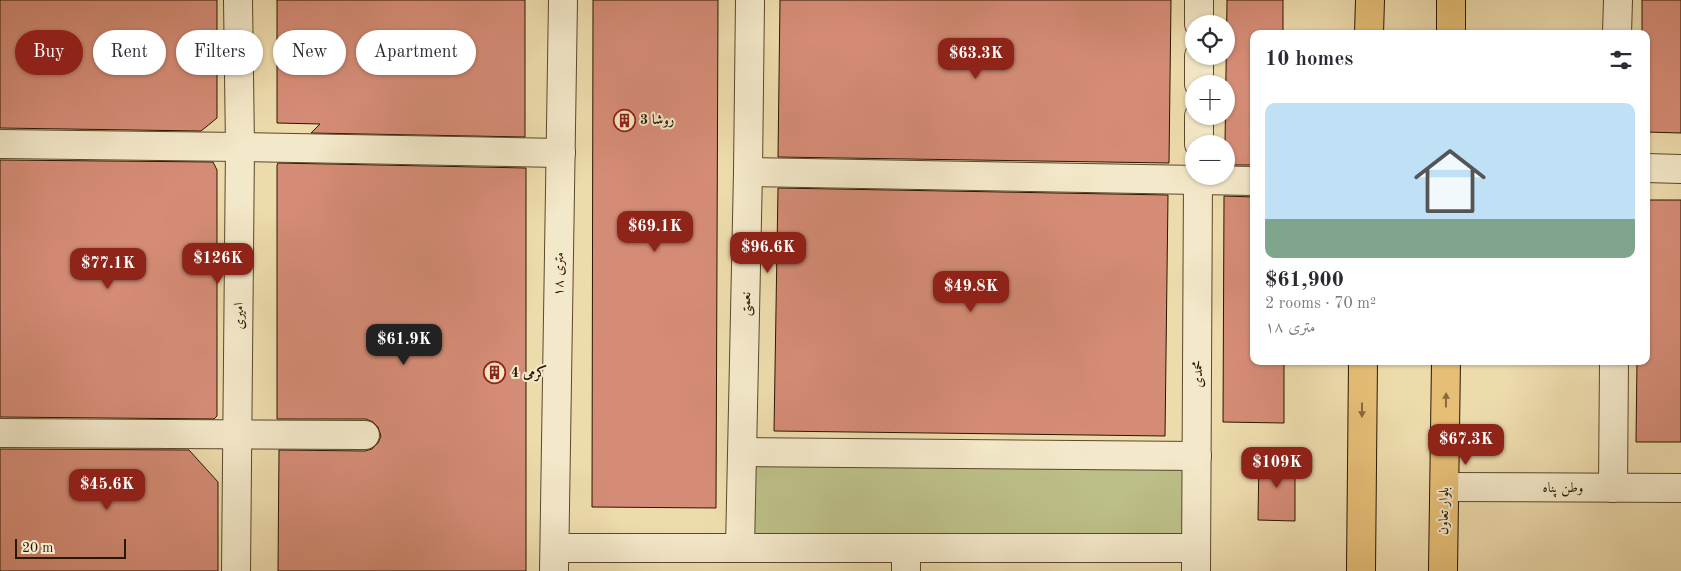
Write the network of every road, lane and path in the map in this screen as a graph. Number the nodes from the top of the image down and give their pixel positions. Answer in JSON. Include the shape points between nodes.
{"nodes":[{"id":1,"x":238,"y":0,"type":"edge"},
{"id":2,"x":563,"y":0,"type":"edge"},
{"id":3,"x":750,"y":0,"type":"edge"},
{"id":4,"x":1199,"y":0,"type":"edge"},
{"id":5,"x":1370,"y":0,"type":"edge"},
{"id":6,"x":1451,"y":0,"type":"edge"},
{"id":7,"x":1618,"y":0,"type":"edge"},
{"id":8,"x":1199,"y":15,"type":"edge"},
{"id":9,"x":1369,"y":30,"type":"edge"},
{"id":10,"x":1450,"y":30,"type":"edge"},
{"id":11,"x":1617,"y":30,"type":"edge"},
{"id":12,"x":0,"y":144,"type":"edge"},
{"id":13,"x":240,"y":147,"type":"junction"},
{"id":14,"x":561,"y":153,"type":"junction"},
{"id":15,"x":1650,"y":168,"type":"edge"},
{"id":16,"x":1681,"y":169,"type":"edge"},
{"id":17,"x":748,"y":172,"type":"junction"},
{"id":18,"x":1185,"y":178,"type":"edge"},
{"id":19,"x":1235,"y":180,"type":"edge"},
{"id":20,"x":1250,"y":181,"type":"edge"},
{"id":21,"x":1198,"y":185,"type":"edge"},
{"id":22,"x":1363,"y":365,"type":"edge"},
{"id":23,"x":1446,"y":365,"type":"edge"},
{"id":24,"x":1614,"y":365,"type":"edge"},
{"id":25,"x":0,"y":433,"type":"edge"},
{"id":26,"x":238,"y":434,"type":"junction"},
{"id":27,"x":365,"y":435,"type":"dead end"},
{"id":28,"x":743,"y":452,"type":"junction"},
{"id":29,"x":1197,"y":456,"type":"junction"},
{"id":30,"x":1445,"y":488,"type":"junction"},
{"id":31,"x":1613,"y":488,"type":"junction"},
{"id":32,"x":1681,"y":488,"type":"edge"},
{"id":33,"x":740,"y":548,"type":"junction"},
{"id":34,"x":906,"y":559,"type":"edge"},
{"id":35,"x":1196,"y":559,"type":"edge"},
{"id":36,"x":554,"y":560,"type":"edge"},
{"id":37,"x":236,"y":571,"type":"edge"},
{"id":38,"x":1361,"y":571,"type":"edge"},
{"id":39,"x":1443,"y":571,"type":"edge"}],
"edges":[{"from":1,"to":13,"type":"street","name":"امیری"},
{"from":2,"to":14,"type":"street","name":"۱۸ متری"},
{"from":3,"to":17,"type":"street","name":"نعمتی"},
{"from":4,"to":8,"type":"street"},
{"from":5,"to":9,"type":"main road"},
{"from":6,"to":10,"type":"main road"},
{"from":7,"to":11,"type":"street"},
{"from":12,"to":13,"type":"street"},
{"from":13,"to":14,"type":"street"},
{"from":13,"to":26,"type":"street","name":"امیری"},
{"from":14,"to":36,"type":"street","name":"۱۸ متری"},
{"from":15,"to":16,"type":"street"},
{"from":17,"to":18,"type":"street"},
{"from":17,"to":28,"type":"street","name":"نعمتی"},
{"from":19,"to":20,"type":"street"},
{"from":21,"to":29,"type":"street","name":"محمدی"},
{"from":22,"to":38,"type":"main road","one_way":true},
{"from":30,"to":23,"type":"main road","name":"بلوار تعاون","one_way":true},
{"from":24,"to":31,"type":"street"},
{"from":25,"to":26,"type":"street"},
{"from":26,"to":27,"type":"street"},
{"from":26,"to":37,"type":"street","name":"امیری"},
{"from":28,"to":29,"type":"street"},
{"from":28,"to":33,"type":"street","name":"نعمتی"},
{"from":29,"to":35,"type":"street","name":"محمدی"},
{"from":30,"to":31,"type":"street","name":"وطن پناه"},
{"from":30,"to":39,"type":"main road","name":"بلوار تعاون"},
{"from":31,"to":32,"type":"street","name":"وطن پناه"},
{"from":33,"to":34,"type":"street"},
{"from":33,"to":36,"type":"street"},
{"from":34,"to":35,"type":"street"}]}
